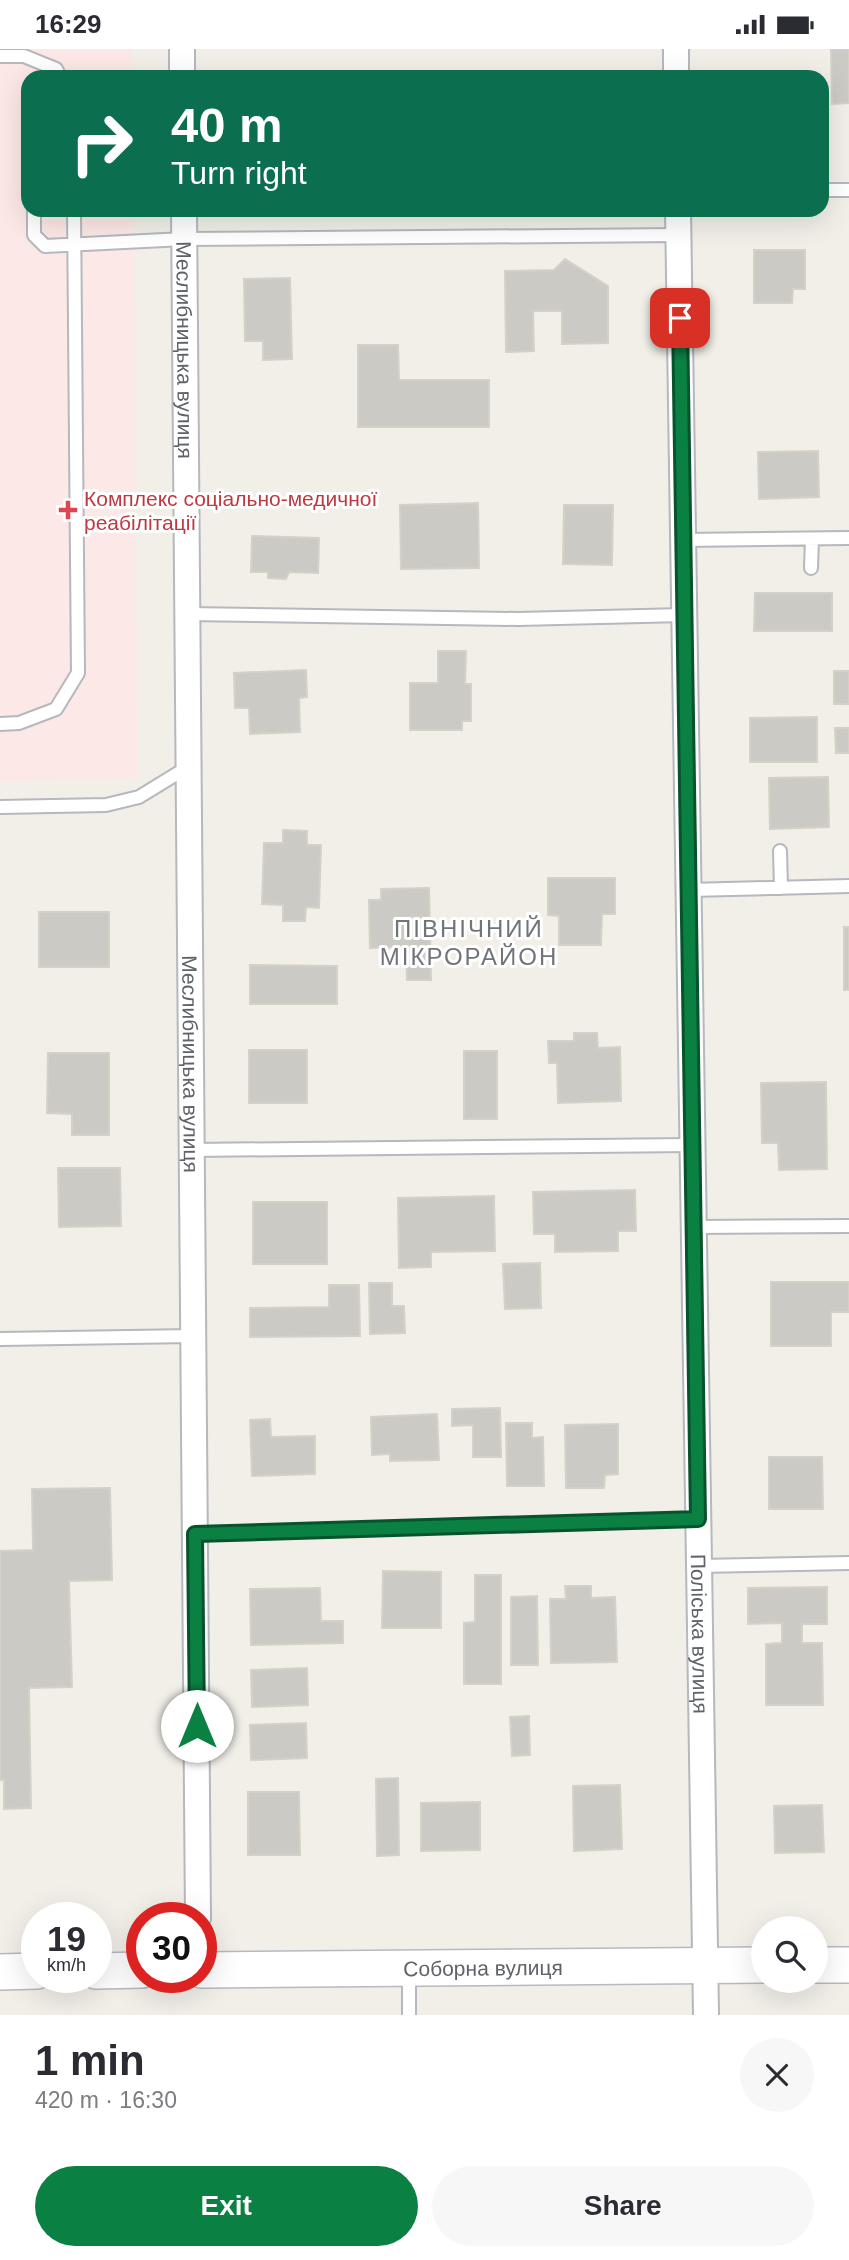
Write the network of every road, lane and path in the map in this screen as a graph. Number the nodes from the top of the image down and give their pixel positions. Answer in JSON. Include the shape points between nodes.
{"nodes":[{"id":1,"x":182,"y":49,"type":"edge"},
{"id":2,"x":676,"y":49,"type":"edge"},
{"id":3,"x":0,"y":57,"type":"edge"},
{"id":4,"x":56,"y":70,"type":"edge"},
{"id":5,"x":182,"y":70,"type":"edge"},
{"id":6,"x":676,"y":70,"type":"edge"},
{"id":7,"x":829,"y":190,"type":"edge"},
{"id":8,"x":849,"y":190,"type":"edge"},
{"id":9,"x":34,"y":217,"type":"edge"},
{"id":10,"x":74,"y":217,"type":"edge"},
{"id":11,"x":184,"y":217,"type":"edge"},
{"id":12,"x":678,"y":217,"type":"edge"},
{"id":13,"x":679,"y":235,"type":"junction"},
{"id":14,"x":184,"y":239,"type":"junction"},
{"id":15,"x":74,"y":244,"type":"junction"},
{"id":16,"x":849,"y":538,"type":"edge"},
{"id":17,"x":812,"y":539,"type":"junction"},
{"id":18,"x":683,"y":540,"type":"junction"},
{"id":19,"x":811,"y":568,"type":"dead end"},
{"id":20,"x":187,"y":614,"type":"junction"},
{"id":21,"x":684,"y":615,"type":"junction"},
{"id":22,"x":0,"y":724,"type":"edge"},
{"id":23,"x":188,"y":767,"type":"junction"},
{"id":24,"x":0,"y":807,"type":"edge"},
{"id":25,"x":780,"y":851,"type":"dead end"},
{"id":26,"x":849,"y":886,"type":"edge"},
{"id":27,"x":781,"y":888,"type":"junction"},
{"id":28,"x":689,"y":890,"type":"junction"},
{"id":29,"x":692,"y":1145,"type":"junction"},
{"id":30,"x":192,"y":1150,"type":"junction"},
{"id":31,"x":849,"y":1226,"type":"edge"},
{"id":32,"x":694,"y":1227,"type":"junction"},
{"id":33,"x":193,"y":1336,"type":"junction"},
{"id":34,"x":0,"y":1339,"type":"edge"},
{"id":35,"x":698,"y":1519,"type":"junction"},
{"id":36,"x":195,"y":1534,"type":"junction"},
{"id":37,"x":849,"y":1563,"type":"edge"},
{"id":38,"x":699,"y":1566,"type":"junction"},
{"id":39,"x":198,"y":1902,"type":"edge"},
{"id":40,"x":751,"y":1965,"type":"edge"},
{"id":41,"x":828,"y":1965,"type":"edge"},
{"id":42,"x":849,"y":1965,"type":"edge"},
{"id":43,"x":705,"y":1966,"type":"junction"},
{"id":44,"x":410,"y":1968,"type":"junction"},
{"id":45,"x":217,"y":1970,"type":"edge"},
{"id":46,"x":21,"y":1971,"type":"edge"},
{"id":47,"x":0,"y":1972,"type":"edge"},
{"id":48,"x":409,"y":2015,"type":"edge"},
{"id":49,"x":706,"y":2015,"type":"edge"}],
"edges":[{"from":1,"to":5,"type":"street"},
{"from":2,"to":6,"type":"street"},
{"from":3,"to":4,"type":"lane","via":[[24,56]]},
{"from":7,"to":8,"type":"lane"},
{"from":9,"to":15,"type":"lane","via":[[34,235],[45,246]]},
{"from":10,"to":15,"type":"lane"},
{"from":11,"to":14,"type":"street","name":"Меслибницька вулиця"},
{"from":12,"to":13,"type":"street","name":"Поліська вулиця"},
{"from":13,"to":14,"type":"lane"},
{"from":13,"to":18,"type":"street","name":"Поліська вулиця"},
{"from":14,"to":15,"type":"lane"},
{"from":14,"to":20,"type":"street","name":"Меслибницька вулиця"},
{"from":15,"to":22,"type":"lane","via":[[78,673],[56,709],[19,723]]},
{"from":16,"to":17,"type":"lane"},
{"from":17,"to":18,"type":"lane"},
{"from":17,"to":19,"type":"lane"},
{"from":18,"to":21,"type":"street","name":"Поліська вулиця"},
{"from":20,"to":21,"type":"lane","via":[[518,619]]},
{"from":20,"to":23,"type":"street","name":"Меслибницька вулиця"},
{"from":21,"to":28,"type":"street","name":"Поліська вулиця"},
{"from":23,"to":24,"type":"lane","via":[[139,797],[106,805]]},
{"from":23,"to":30,"type":"street","name":"Меслибницька вулиця"},
{"from":25,"to":27,"type":"lane"},
{"from":26,"to":27,"type":"lane"},
{"from":27,"to":28,"type":"lane"},
{"from":28,"to":29,"type":"street","name":"Поліська вулиця"},
{"from":29,"to":30,"type":"lane"},
{"from":29,"to":32,"type":"street","name":"Поліська вулиця"},
{"from":30,"to":33,"type":"street","name":"Меслибницька вулиця"},
{"from":31,"to":32,"type":"lane"},
{"from":32,"to":35,"type":"street","name":"Поліська вулиця"},
{"from":33,"to":34,"type":"lane"},
{"from":33,"to":36,"type":"street","name":"Меслибницька вулиця"},
{"from":35,"to":36,"type":"lane"},
{"from":35,"to":38,"type":"street","name":"Поліська вулиця"},
{"from":36,"to":39,"type":"street","name":"Меслибницька вулиця"},
{"from":37,"to":38,"type":"lane"},
{"from":38,"to":43,"type":"street","name":"Поліська вулиця"},
{"from":40,"to":43,"type":"main road","name":"Соборна вулиця"},
{"from":41,"to":42,"type":"main road"},
{"from":43,"to":44,"type":"main road","name":"Соборна вулиця"},
{"from":43,"to":49,"type":"street","name":"Поліська вулиця"},
{"from":44,"to":45,"type":"main road","name":"Соборна вулиця"},
{"from":44,"to":48,"type":"lane"},
{"from":46,"to":47,"type":"main road"}]}
